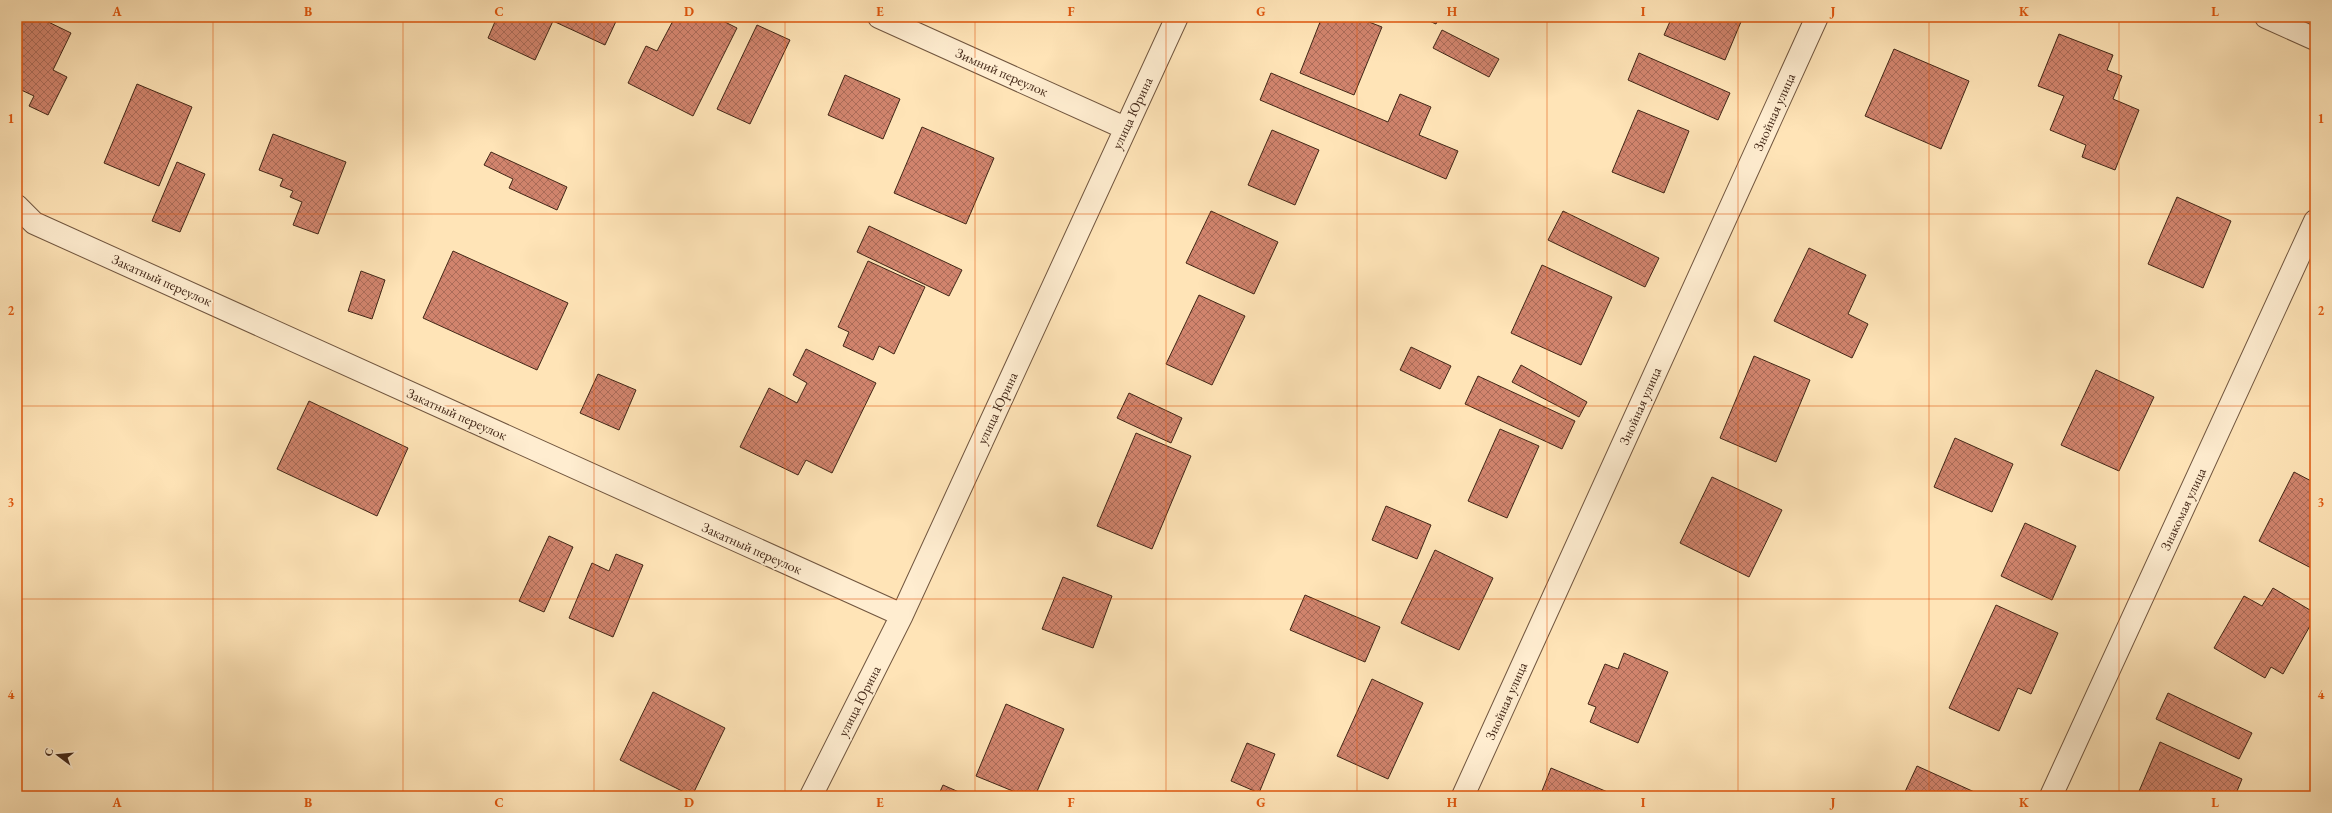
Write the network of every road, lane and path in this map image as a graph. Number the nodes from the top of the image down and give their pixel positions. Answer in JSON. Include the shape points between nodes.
{"nodes":[{"id":1,"x":879,"y":17,"type":"edge"},
{"id":2,"x":1177,"y":17,"type":"edge"},
{"id":3,"x":1817,"y":17,"type":"edge"},
{"id":4,"x":2266,"y":17,"type":"edge"},
{"id":5,"x":2315,"y":39,"type":"edge"},
{"id":6,"x":1125,"y":128,"type":"junction"},
{"id":7,"x":17,"y":206,"type":"edge"},
{"id":8,"x":2315,"y":221,"type":"edge"},
{"id":9,"x":902,"y":615,"type":"junction"},
{"id":10,"x":811,"y":796,"type":"edge"},
{"id":11,"x":1463,"y":796,"type":"edge"},
{"id":12,"x":2051,"y":796,"type":"edge"}],
"edges":[{"from":1,"to":6,"type":"street","name":"Зимний переулок"},
{"from":2,"to":6,"type":"street","name":"улица Юрина"},
{"from":3,"to":11,"type":"street","name":"Знойная улица"},
{"from":4,"to":5,"type":"street"},
{"from":6,"to":9,"type":"street","name":"улица Юрина"},
{"from":7,"to":9,"type":"street","name":"Закатный переулок","via":[[34,222]]},
{"from":8,"to":12,"type":"street","name":"Знакомая улица"},
{"from":9,"to":10,"type":"street","name":"улица Юрина"}]}
